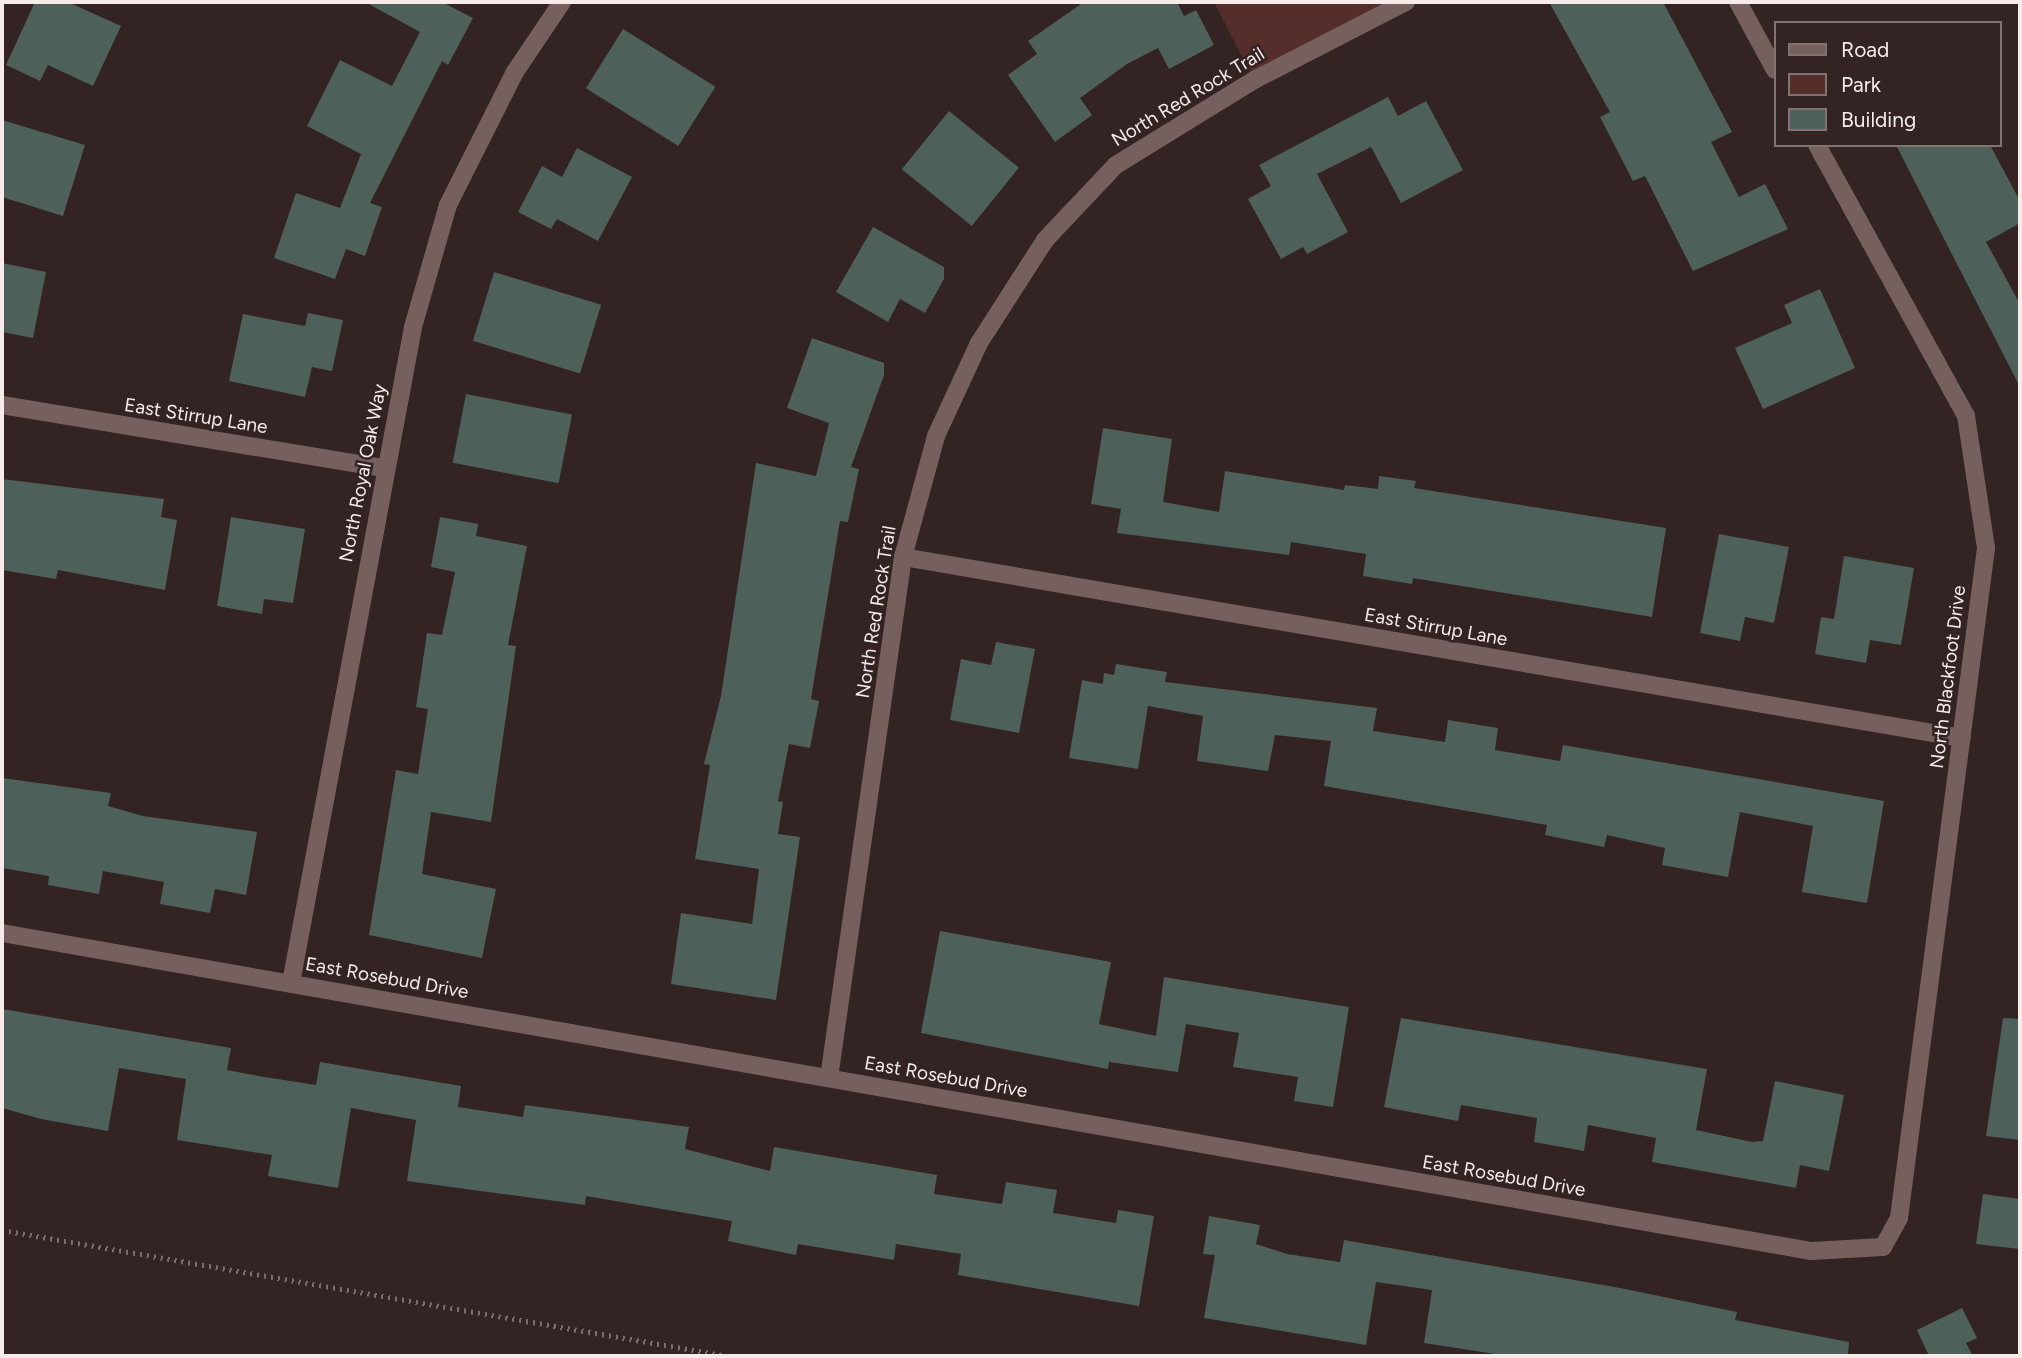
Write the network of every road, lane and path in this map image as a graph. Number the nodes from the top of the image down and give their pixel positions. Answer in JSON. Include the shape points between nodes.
{"nodes":[{"id":1,"x":562,"y":2,"type":"edge"},
{"id":2,"x":1406,"y":2,"type":"edge"},
{"id":3,"x":1738,"y":2,"type":"edge"},
{"id":4,"x":1773,"y":66,"type":"edge"},
{"id":5,"x":1818,"y":147,"type":"edge"},
{"id":6,"x":2,"y":405,"type":"edge"},
{"id":7,"x":384,"y":468,"type":"junction"},
{"id":8,"x":903,"y":557,"type":"junction"},
{"id":9,"x":1962,"y":738,"type":"junction"},
{"id":10,"x":2,"y":933,"type":"edge"},
{"id":11,"x":291,"y":982,"type":"junction"},
{"id":12,"x":829,"y":1078,"type":"junction"},
{"id":13,"x":2,"y":1230,"type":"edge"},
{"id":14,"x":1883,"y":1247,"type":"joint"},
{"id":15,"x":728,"y":1356,"type":"edge"}],
"edges":[{"from":1,"to":7,"type":"street","name":"North Royal Oak Way","via":[[515,72],[448,205],[414,327]]},
{"from":2,"to":8,"type":"street","name":"North Red Rock Trail","via":[[1254,80],[1116,165],[1045,240],[979,343],[941,424]]},
{"from":3,"to":4,"type":"street"},
{"from":5,"to":9,"type":"street","name":"North Blackfoot Drive","via":[[1969,428],[1986,548]]},
{"from":6,"to":7,"type":"street","name":"East Stirrup Lane"},
{"from":7,"to":11,"type":"street","name":"North Royal Oak Way"},
{"from":8,"to":9,"type":"street","name":"East Stirrup Lane"},
{"from":8,"to":12,"type":"street","name":"North Red Rock Trail"},
{"from":9,"to":14,"type":"street","name":"North Blackfoot Drive","via":[[1899,1218]]},
{"from":10,"to":11,"type":"street","name":"East Rosebud Drive"},
{"from":11,"to":12,"type":"street","name":"East Rosebud Drive"},
{"from":12,"to":14,"type":"street","name":"East Rosebud Drive","via":[[1811,1251]]},
{"from":13,"to":15,"type":"path"}]}
